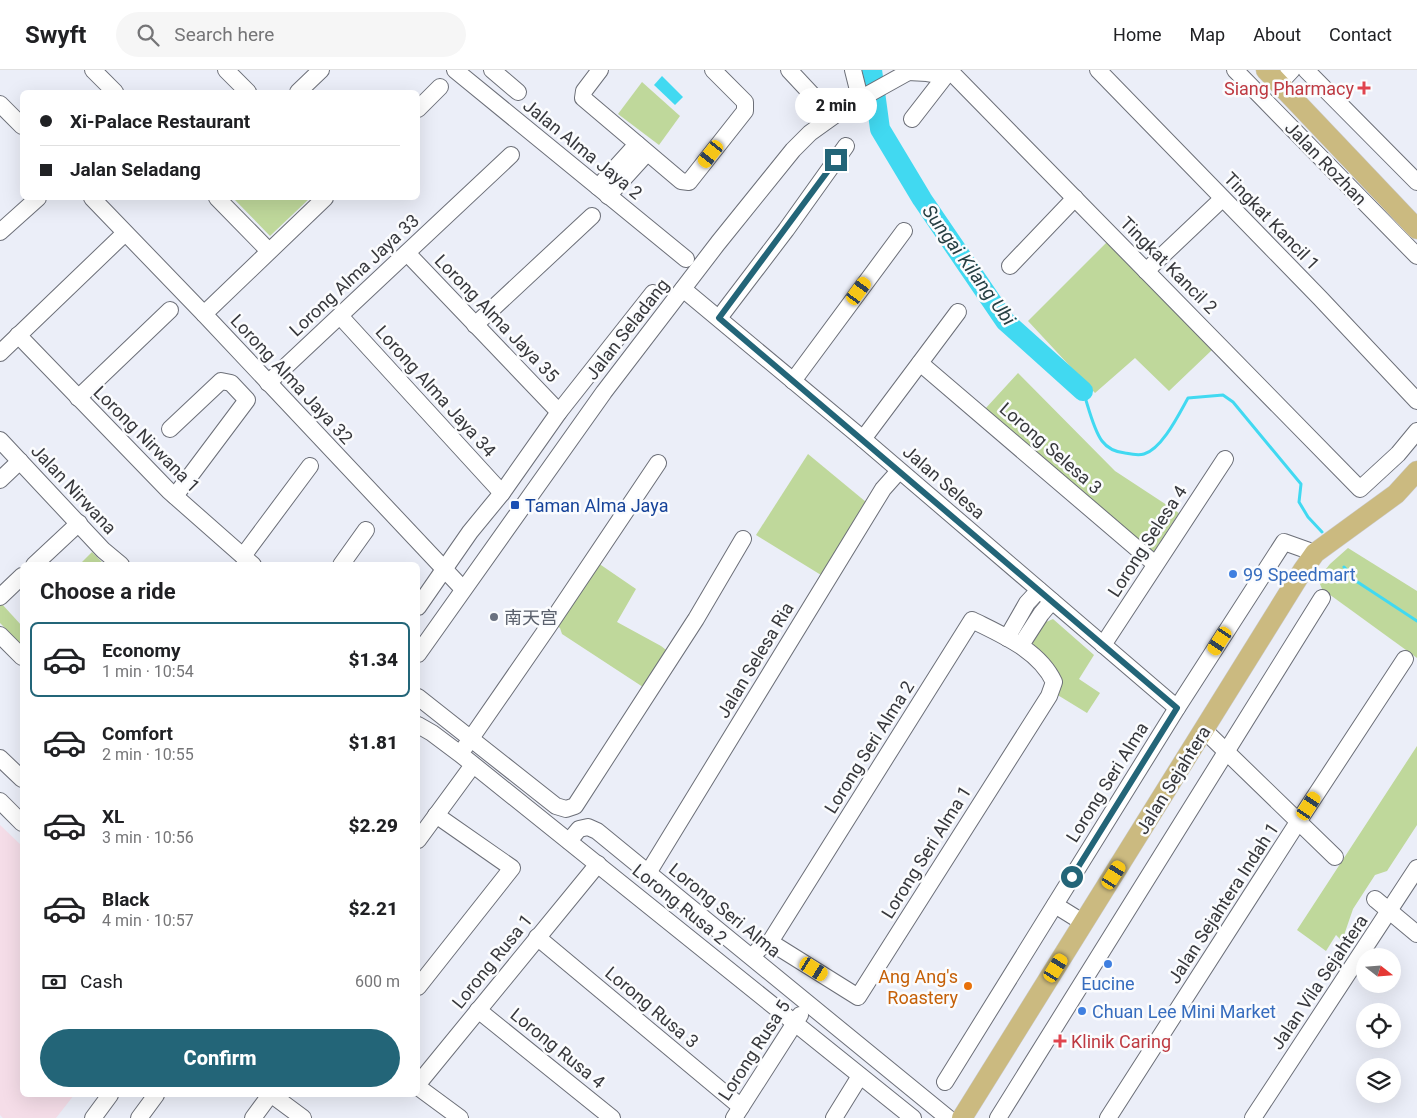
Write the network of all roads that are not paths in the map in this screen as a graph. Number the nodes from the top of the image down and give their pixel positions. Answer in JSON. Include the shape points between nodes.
{"nodes":[{"id":1,"x":93,"y":70,"type":"edge"},
{"id":2,"x":226,"y":70,"type":"edge"},
{"id":3,"x":321,"y":70,"type":"edge"},
{"id":4,"x":455,"y":70,"type":"edge"},
{"id":5,"x":492,"y":70,"type":"edge"},
{"id":6,"x":600,"y":70,"type":"edge"},
{"id":7,"x":713,"y":70,"type":"edge"},
{"id":8,"x":789,"y":70,"type":"edge"},
{"id":9,"x":853,"y":70,"type":"edge"},
{"id":10,"x":1098,"y":70,"type":"edge"},
{"id":11,"x":1235,"y":70,"type":"edge"},
{"id":12,"x":1306,"y":70,"type":"edge"},
{"id":13,"x":948,"y":72,"type":"edge"},
{"id":14,"x":907,"y":73,"type":"edge"},
{"id":15,"x":1281,"y":79,"type":"edge"},
{"id":16,"x":440,"y":87,"type":"dead end"},
{"id":17,"x":113,"y":90,"type":"edge"},
{"id":18,"x":246,"y":90,"type":"edge"},
{"id":19,"x":300,"y":90,"type":"edge"},
{"id":20,"x":518,"y":92,"type":"dead end"},
{"id":21,"x":864,"y":97,"type":"junction"},
{"id":22,"x":1270,"y":106,"type":"junction"},
{"id":23,"x":420,"y":107,"type":"edge"},
{"id":24,"x":2,"y":110,"type":"edge"},
{"id":25,"x":832,"y":116,"type":"junction"},
{"id":26,"x":912,"y":119,"type":"dead end"},
{"id":27,"x":20,"y":124,"type":"edge"},
{"id":28,"x":846,"y":146,"type":"dead end"},
{"id":29,"x":642,"y":148,"type":"junction"},
{"id":30,"x":512,"y":155,"type":"dead end"},
{"id":31,"x":1417,"y":182,"type":"edge"},
{"id":32,"x":603,"y":192,"type":"junction"},
{"id":33,"x":1075,"y":198,"type":"junction"},
{"id":34,"x":1222,"y":199,"type":"junction"},
{"id":35,"x":36,"y":200,"type":"edge"},
{"id":36,"x":94,"y":200,"type":"edge"},
{"id":37,"x":219,"y":200,"type":"edge"},
{"id":38,"x":323,"y":200,"type":"edge"},
{"id":39,"x":592,"y":216,"type":"dead end"},
{"id":40,"x":1417,"y":229,"type":"edge"},
{"id":41,"x":904,"y":231,"type":"dead end"},
{"id":42,"x":0,"y":232,"type":"edge"},
{"id":43,"x":125,"y":233,"type":"junction"},
{"id":44,"x":718,"y":243,"type":"junction"},
{"id":45,"x":269,"y":251,"type":"junction"},
{"id":46,"x":407,"y":253,"type":"junction"},
{"id":47,"x":1417,"y":256,"type":"edge"},
{"id":48,"x":686,"y":260,"type":"junction"},
{"id":49,"x":1010,"y":266,"type":"dead end"},
{"id":50,"x":1146,"y":271,"type":"junction"},
{"id":51,"x":683,"y":289,"type":"junction"},
{"id":52,"x":653,"y":292,"type":"dead end"},
{"id":53,"x":670,"y":305,"type":"junction"},
{"id":54,"x":170,"y":310,"type":"dead end"},
{"id":55,"x":958,"y":312,"type":"dead end"},
{"id":56,"x":204,"y":314,"type":"junction"},
{"id":57,"x":340,"y":316,"type":"junction"},
{"id":58,"x":719,"y":318,"type":"junction"},
{"id":59,"x":475,"y":325,"type":"junction"},
{"id":60,"x":18,"y":335,"type":"junction"},
{"id":61,"x":0,"y":352,"type":"edge"},
{"id":62,"x":920,"y":363,"type":"junction"},
{"id":63,"x":793,"y":381,"type":"junction"},
{"id":64,"x":268,"y":383,"type":"junction"},
{"id":65,"x":78,"y":398,"type":"junction"},
{"id":66,"x":1417,"y":401,"type":"edge"},
{"id":67,"x":559,"y":412,"type":"junction"},
{"id":68,"x":170,"y":430,"type":"dead end"},
{"id":69,"x":1417,"y":431,"type":"edge"},
{"id":70,"x":862,"y":439,"type":"junction"},
{"id":71,"x":0,"y":440,"type":"edge"},
{"id":72,"x":1224,"y":459,"type":"dead end"},
{"id":73,"x":20,"y":461,"type":"junction"},
{"id":74,"x":658,"y":463,"type":"dead end"},
{"id":75,"x":310,"y":466,"type":"dead end"},
{"id":76,"x":899,"y":471,"type":"junction"},
{"id":77,"x":1417,"y":471,"type":"edge"},
{"id":78,"x":0,"y":480,"type":"edge"},
{"id":79,"x":502,"y":493,"type":"junction"},
{"id":80,"x":175,"y":496,"type":"junction"},
{"id":81,"x":79,"y":524,"type":"junction"},
{"id":82,"x":366,"y":530,"type":"dead end"},
{"id":83,"x":743,"y":539,"type":"dead end"},
{"id":84,"x":1318,"y":551,"type":"junction"},
{"id":85,"x":248,"y":560,"type":"edge"},
{"id":86,"x":37,"y":562,"type":"edge"},
{"id":87,"x":117,"y":562,"type":"edge"},
{"id":88,"x":343,"y":562,"type":"edge"},
{"id":89,"x":1156,"y":564,"type":"junction"},
{"id":90,"x":445,"y":569,"type":"junction"},
{"id":91,"x":20,"y":578,"type":"edge"},
{"id":92,"x":463,"y":589,"type":"junction"},
{"id":93,"x":1039,"y":590,"type":"junction"},
{"id":94,"x":0,"y":597,"type":"edge"},
{"id":95,"x":1322,"y":598,"type":"dead end"},
{"id":96,"x":1052,"y":601,"type":"junction"},
{"id":97,"x":420,"y":605,"type":"edge"},
{"id":98,"x":0,"y":635,"type":"edge"},
{"id":99,"x":1014,"y":641,"type":"junction"},
{"id":100,"x":1103,"y":645,"type":"junction"},
{"id":101,"x":420,"y":651,"type":"edge"},
{"id":102,"x":20,"y":655,"type":"edge"},
{"id":103,"x":1405,"y":659,"type":"dead end"},
{"id":104,"x":422,"y":700,"type":"edge"},
{"id":105,"x":1177,"y":708,"type":"junction"},
{"id":106,"x":420,"y":725,"type":"edge"},
{"id":107,"x":1204,"y":730,"type":"junction"},
{"id":108,"x":471,"y":739,"type":"junction"},
{"id":109,"x":1225,"y":751,"type":"junction"},
{"id":110,"x":460,"y":754,"type":"junction"},
{"id":111,"x":0,"y":758,"type":"edge"},
{"id":112,"x":473,"y":765,"type":"junction"},
{"id":113,"x":20,"y":777,"type":"edge"},
{"id":114,"x":0,"y":801,"type":"edge"},
{"id":115,"x":556,"y":806,"type":"junction"},
{"id":116,"x":436,"y":815,"type":"junction"},
{"id":117,"x":20,"y":821,"type":"edge"},
{"id":118,"x":544,"y":821,"type":"junction"},
{"id":119,"x":1298,"y":822,"type":"junction"},
{"id":120,"x":420,"y":837,"type":"edge"},
{"id":121,"x":569,"y":841,"type":"junction"},
{"id":122,"x":1335,"y":857,"type":"dead end"},
{"id":123,"x":598,"y":864,"type":"junction"},
{"id":124,"x":1417,"y":868,"type":"edge"},
{"id":125,"x":648,"y":872,"type":"junction"},
{"id":126,"x":1375,"y":899,"type":"dead end"},
{"id":127,"x":1055,"y":905,"type":"junction"},
{"id":128,"x":1390,"y":912,"type":"junction"},
{"id":129,"x":1084,"y":924,"type":"junction"},
{"id":130,"x":1417,"y":934,"type":"edge"},
{"id":131,"x":537,"y":938,"type":"junction"},
{"id":132,"x":770,"y":942,"type":"junction"},
{"id":133,"x":752,"y":957,"type":"junction"},
{"id":134,"x":420,"y":984,"type":"edge"},
{"id":135,"x":807,"y":1003,"type":"junction"},
{"id":136,"x":478,"y":1010,"type":"junction"},
{"id":137,"x":795,"y":1022,"type":"junction"},
{"id":138,"x":860,"y":1076,"type":"junction"},
{"id":139,"x":420,"y":1082,"type":"edge"},
{"id":140,"x":945,"y":1082,"type":"dead end"},
{"id":141,"x":420,"y":1087,"type":"edge"},
{"id":142,"x":109,"y":1097,"type":"edge"},
{"id":143,"x":155,"y":1097,"type":"edge"},
{"id":144,"x":270,"y":1097,"type":"edge"},
{"id":145,"x":275,"y":1097,"type":"edge"},
{"id":146,"x":738,"y":1112,"type":"edge"},
{"id":147,"x":93,"y":1118,"type":"edge"},
{"id":148,"x":140,"y":1118,"type":"edge"},
{"id":149,"x":254,"y":1118,"type":"edge"},
{"id":150,"x":304,"y":1118,"type":"edge"},
{"id":151,"x":460,"y":1118,"type":"edge"},
{"id":152,"x":612,"y":1118,"type":"edge"},
{"id":153,"x":834,"y":1118,"type":"edge"},
{"id":154,"x":913,"y":1118,"type":"edge"},
{"id":155,"x":948,"y":1118,"type":"edge"},
{"id":156,"x":962,"y":1118,"type":"edge"},
{"id":157,"x":998,"y":1118,"type":"edge"},
{"id":158,"x":1108,"y":1118,"type":"edge"},
{"id":159,"x":1253,"y":1118,"type":"edge"}],
"edges":[{"from":1,"to":17,"type":"street"},
{"from":2,"to":18,"type":"street"},
{"from":3,"to":19,"type":"street"},
{"from":4,"to":32,"type":"street","name":"Jalan Alma Jaya 2"},
{"from":5,"to":20,"type":"street"},
{"from":6,"to":29,"type":"street","via":[[584,91],[583,98]]},
{"from":7,"to":29,"type":"street","via":[[745,102],[745,111],[689,182],[681,182]]},
{"from":8,"to":25,"type":"street"},
{"from":9,"to":21,"type":"street"},
{"from":10,"to":34,"type":"street","name":"Tingkat Kancil 1"},
{"from":11,"to":22,"type":"street","name":"Jalan Rozhan"},
{"from":12,"to":31,"type":"street"},
{"from":13,"to":14,"type":"street"},
{"from":13,"to":26,"type":"street"},
{"from":13,"to":33,"type":"street","name":"Tingkat Kancil 2"},
{"from":14,"to":21,"type":"street","name":"Jalan Seladang"},
{"from":15,"to":22,"type":"street"},
{"from":15,"to":40,"type":"main road","name":"Jalan Rozhan"},
{"from":16,"to":23,"type":"street"},
{"from":21,"to":25,"type":"street","name":"Jalan Seladang"},
{"from":22,"to":47,"type":"street","name":"Jalan Rozhan"},
{"from":24,"to":27,"type":"street"},
{"from":25,"to":44,"type":"street","name":"Jalan Seladang","via":[[793,150]]},
{"from":28,"to":58,"type":"street"},
{"from":29,"to":32,"type":"street"},
{"from":30,"to":46,"type":"street","name":"Lorong Alma Jaya 33"},
{"from":32,"to":48,"type":"street","name":"Jalan Alma Jaya 2"},
{"from":33,"to":49,"type":"street"},
{"from":33,"to":50,"type":"street","name":"Tingkat Kancil 2"},
{"from":34,"to":50,"type":"street"},
{"from":34,"to":66,"type":"street","name":"Tingkat Kancil 1"},
{"from":35,"to":42,"type":"street"},
{"from":36,"to":43,"type":"street","name":"Lorong Alma Jaya 32"},
{"from":37,"to":45,"type":"street"},
{"from":38,"to":45,"type":"street"},
{"from":39,"to":59,"type":"street"},
{"from":41,"to":63,"type":"street"},
{"from":43,"to":56,"type":"street","name":"Lorong Alma Jaya 32"},
{"from":43,"to":60,"type":"street"},
{"from":44,"to":48,"type":"street"},
{"from":44,"to":51,"type":"street","name":"Jalan Seladang"},
{"from":45,"to":56,"type":"street"},
{"from":46,"to":57,"type":"street","name":"Lorong Alma Jaya 33"},
{"from":46,"to":59,"type":"street","name":"Lorong Alma Jaya 35"},
{"from":48,"to":53,"type":"street"},
{"from":50,"to":69,"type":"street","name":"Tingkat Kancil 2","via":[[1360,489],[1398,454]]},
{"from":51,"to":53,"type":"street","name":"Jalan Seladang"},
{"from":51,"to":58,"type":"street","name":"Jalan Selesa"},
{"from":52,"to":67,"type":"street","name":"Jalan Seladang"},
{"from":53,"to":92,"type":"street","name":"Jalan Seladang"},
{"from":54,"to":65,"type":"street"},
{"from":55,"to":62,"type":"street"},
{"from":56,"to":64,"type":"street","name":"Lorong Alma Jaya 32"},
{"from":57,"to":64,"type":"street","name":"Lorong Alma Jaya 33"},
{"from":57,"to":79,"type":"street","name":"Lorong Alma Jaya 34"},
{"from":58,"to":63,"type":"street","name":"Jalan Selesa"},
{"from":59,"to":67,"type":"street","name":"Lorong Alma Jaya 35"},
{"from":60,"to":61,"type":"street"},
{"from":60,"to":65,"type":"street","name":"Lorong Nirwana 1"},
{"from":62,"to":70,"type":"street"},
{"from":62,"to":89,"type":"street","name":"Lorong Selesa 3"},
{"from":63,"to":70,"type":"street","name":"Jalan Selesa"},
{"from":64,"to":90,"type":"street","name":"Lorong Alma Jaya 32"},
{"from":65,"to":80,"type":"street","name":"Lorong Nirwana 1"},
{"from":67,"to":79,"type":"street","name":"Jalan Seladang"},
{"from":68,"to":80,"type":"street","via":[[221,381],[231,383],[247,400]]},
{"from":70,"to":76,"type":"street","name":"Jalan Selesa"},
{"from":71,"to":73,"type":"street","name":"Jalan Nirwana"},
{"from":72,"to":89,"type":"street","name":"Lorong Selesa 4"},
{"from":73,"to":78,"type":"street"},
{"from":73,"to":81,"type":"street","name":"Jalan Nirwana"},
{"from":74,"to":108,"type":"street"},
{"from":75,"to":85,"type":"street"},
{"from":76,"to":93,"type":"street","name":"Jalan Selesa"},
{"from":76,"to":125,"type":"street","name":"Jalan Selesa Ria","via":[[883,489]]},
{"from":77,"to":84,"type":"main road","name":"Jalan Sejahtera","via":[[1396,494]]},
{"from":79,"to":90,"type":"street","name":"Jalan Seladang"},
{"from":80,"to":85,"type":"street","name":"Lorong Nirwana 1"},
{"from":81,"to":86,"type":"street"},
{"from":81,"to":87,"type":"street","name":"Jalan Nirwana"},
{"from":82,"to":88,"type":"street"},
{"from":83,"to":115,"type":"street","via":[[696,619],[575,806],[566,809]]},
{"from":84,"to":105,"type":"street","name":"Jalan Sejahtera","via":[[1284,542]]},
{"from":84,"to":107,"type":"main road","name":"Jalan Sejahtera"},
{"from":89,"to":100,"type":"street","name":"Lorong Selesa 4"},
{"from":90,"to":92,"type":"street","name":"Lorong Alma Jaya 32"},
{"from":90,"to":97,"type":"street","name":"Jalan Seladang"},
{"from":91,"to":94,"type":"street"},
{"from":92,"to":101,"type":"street","name":"Jalan Seladang"},
{"from":93,"to":96,"type":"street","name":"Jalan Selesa"},
{"from":93,"to":99,"type":"street","via":[[1027,603]]},
{"from":95,"to":109,"type":"street"},
{"from":96,"to":99,"type":"street"},
{"from":96,"to":100,"type":"street","name":"Jalan Selesa"},
{"from":98,"to":102,"type":"street"},
{"from":99,"to":132,"type":"street","name":"Lorong Seri Alma 2","via":[[972,620]]},
{"from":99,"to":132,"type":"street","name":"Lorong Seri Alma 1","via":[[1048,671],[1054,682],[1049,696],[858,997]]},
{"from":100,"to":105,"type":"street","name":"Jalan Selesa"},
{"from":103,"to":119,"type":"street","name":"Jalan Sejahtera Indah 1"},
{"from":104,"to":108,"type":"street"},
{"from":105,"to":127,"type":"street","name":"Lorong Seri Alma"},
{"from":106,"to":110,"type":"street","name":"Lorong Rusa 2"},
{"from":107,"to":109,"type":"street"},
{"from":107,"to":129,"type":"main road","name":"Jalan Sejahtera"},
{"from":108,"to":110,"type":"street"},
{"from":108,"to":115,"type":"street"},
{"from":109,"to":119,"type":"street"},
{"from":109,"to":157,"type":"street"},
{"from":110,"to":112,"type":"street","name":"Lorong Rusa 2"},
{"from":111,"to":113,"type":"street"},
{"from":112,"to":116,"type":"street"},
{"from":112,"to":118,"type":"street","name":"Lorong Rusa 2"},
{"from":114,"to":117,"type":"street"},
{"from":115,"to":118,"type":"street"},
{"from":116,"to":120,"type":"street"},
{"from":116,"to":134,"type":"street","via":[[512,868]]},
{"from":118,"to":121,"type":"street","name":"Lorong Rusa 2"},
{"from":119,"to":122,"type":"street"},
{"from":119,"to":158,"type":"street","name":"Jalan Sejahtera Indah 1"},
{"from":121,"to":123,"type":"street","name":"Lorong Rusa 2"},
{"from":121,"to":125,"type":"street","name":"Lorong Seri Alma","via":[[579,829],[588,827]]},
{"from":123,"to":131,"type":"street","name":"Lorong Rusa 1"},
{"from":123,"to":137,"type":"street","name":"Lorong Rusa 2"},
{"from":124,"to":128,"type":"street","name":"Jalan Vila Sejahtera"},
{"from":125,"to":133,"type":"street","name":"Lorong Seri Alma"},
{"from":126,"to":128,"type":"street"},
{"from":127,"to":129,"type":"street"},
{"from":127,"to":140,"type":"street","name":"Lorong Seri Alma"},
{"from":128,"to":130,"type":"street"},
{"from":128,"to":159,"type":"street","name":"Jalan Vila Sejahtera"},
{"from":129,"to":156,"type":"main road","name":"Jalan Sejahtera"},
{"from":131,"to":136,"type":"street","name":"Lorong Rusa 1"},
{"from":131,"to":146,"type":"street","name":"Lorong Rusa 3"},
{"from":132,"to":133,"type":"street"},
{"from":133,"to":135,"type":"street","name":"Lorong Seri Alma"},
{"from":135,"to":137,"type":"street","name":"Lorong Rusa 5"},
{"from":135,"to":155,"type":"street","name":"Lorong Seri Alma"},
{"from":136,"to":139,"type":"street","name":"Lorong Rusa 1"},
{"from":136,"to":152,"type":"street","name":"Lorong Rusa 4"},
{"from":137,"to":138,"type":"street","name":"Lorong Rusa 2"},
{"from":137,"to":146,"type":"street","name":"Lorong Rusa 5"},
{"from":138,"to":153,"type":"street"},
{"from":138,"to":154,"type":"street","name":"Lorong Rusa 2"},
{"from":141,"to":151,"type":"street"},
{"from":142,"to":147,"type":"street"},
{"from":143,"to":148,"type":"street"},
{"from":144,"to":149,"type":"street"},
{"from":145,"to":150,"type":"street"}]}
